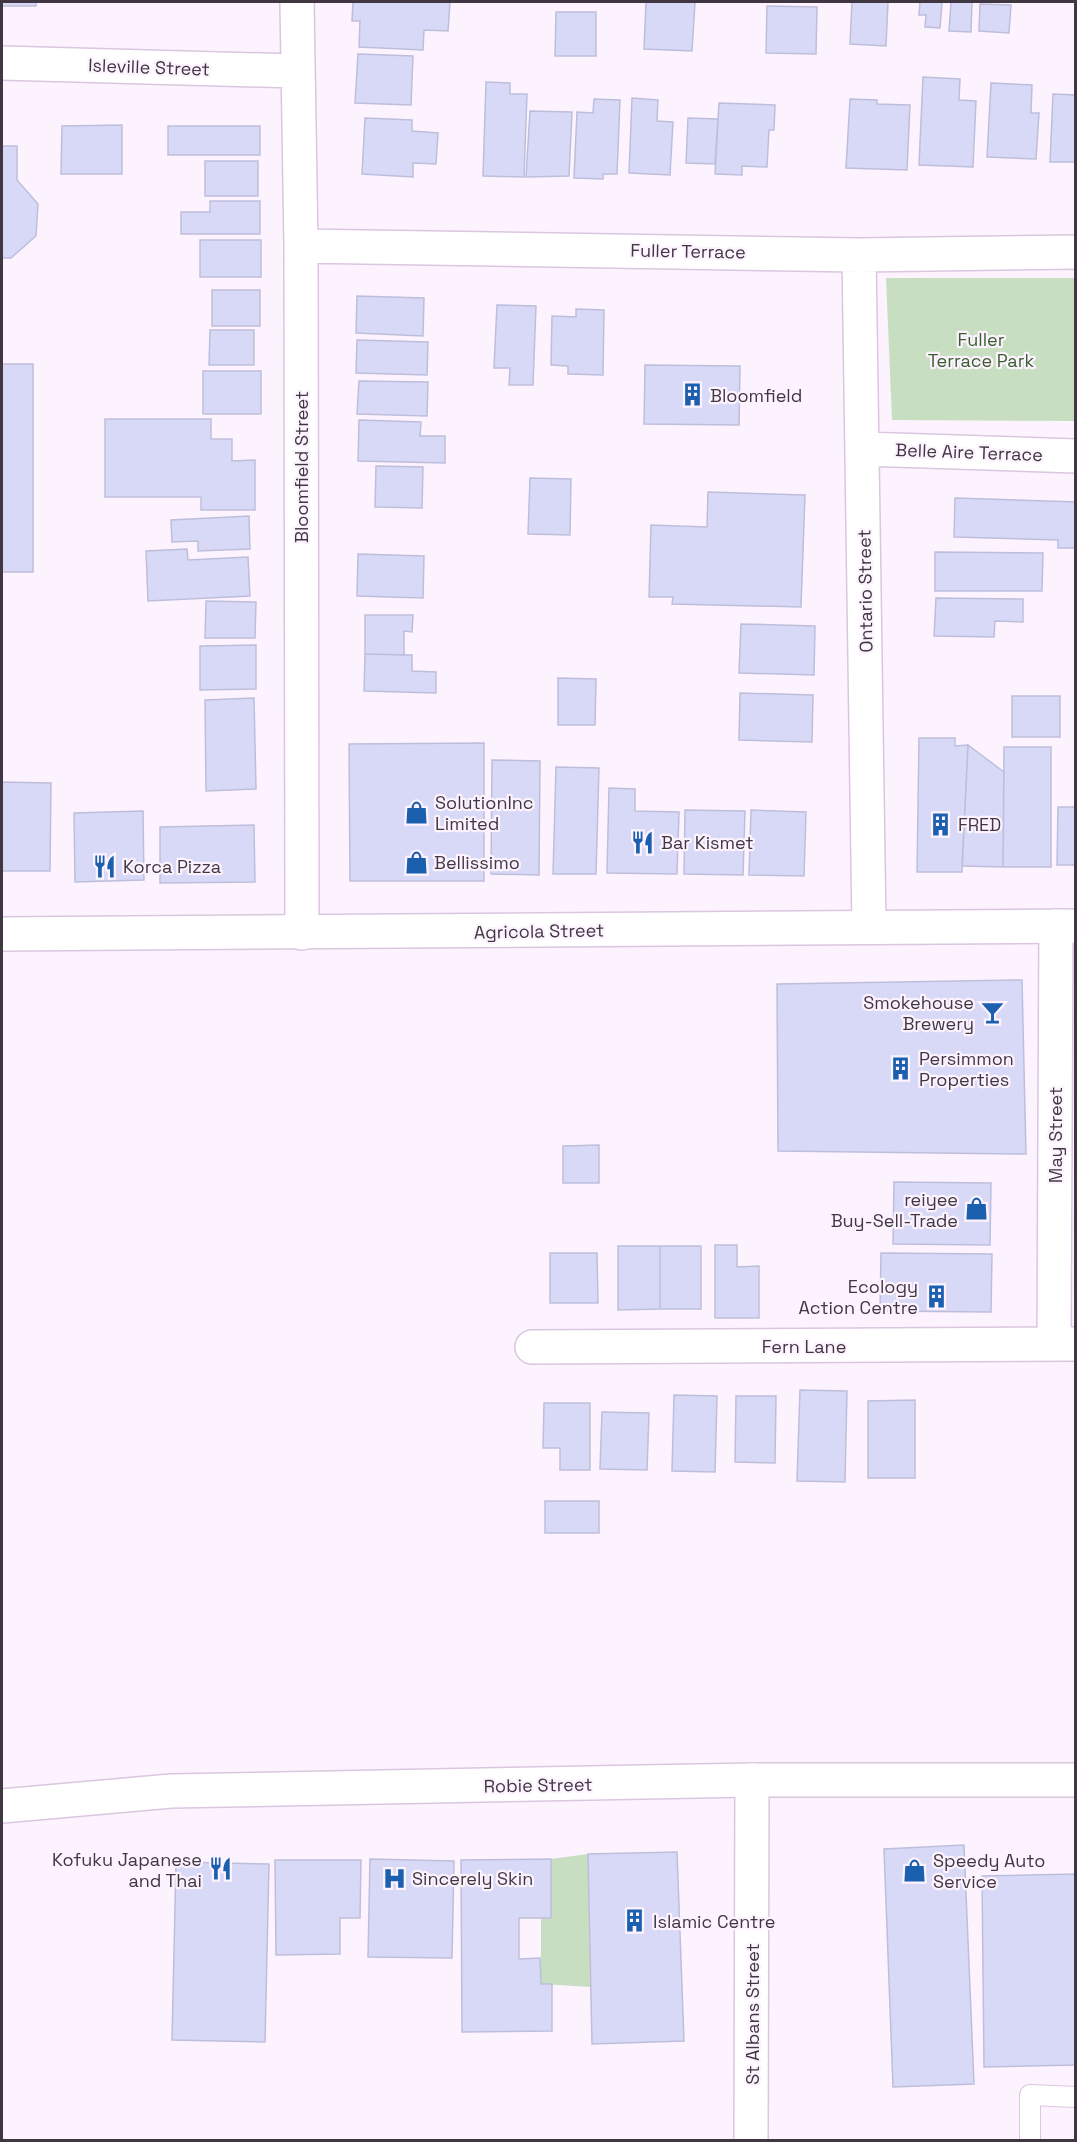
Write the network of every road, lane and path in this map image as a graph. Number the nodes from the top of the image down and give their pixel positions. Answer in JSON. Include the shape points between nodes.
{"nodes":[{"id":1,"x":297,"y":2,"type":"edge"},
{"id":2,"x":2,"y":63,"type":"edge"},
{"id":3,"x":296,"y":70,"type":"junction"},
{"id":4,"x":301,"y":246,"type":"junction"},
{"id":5,"x":1076,"y":252,"type":"edge"},
{"id":6,"x":859,"y":255,"type":"junction"},
{"id":7,"x":863,"y":449,"type":"junction"},
{"id":8,"x":1076,"y":456,"type":"edge"},
{"id":9,"x":1066,"y":926,"type":"edge"},
{"id":10,"x":870,"y":927,"type":"junction"},
{"id":11,"x":302,"y":933,"type":"junction"},
{"id":12,"x":2,"y":934,"type":"edge"},
{"id":13,"x":1065,"y":1344,"type":"edge"},
{"id":14,"x":532,"y":1347,"type":"dead end"},
{"id":15,"x":752,"y":1780,"type":"junction"},
{"id":16,"x":1076,"y":1780,"type":"edge"},
{"id":17,"x":2,"y":1806,"type":"edge"},
{"id":18,"x":1076,"y":2097,"type":"edge"},
{"id":19,"x":751,"y":2140,"type":"edge"},
{"id":20,"x":1030,"y":2140,"type":"edge"}],
"edges":[{"from":1,"to":3,"type":"street","name":"Bloomfield Street"},
{"from":2,"to":3,"type":"street","name":"Isleville Street"},
{"from":3,"to":4,"type":"street","name":"Bloomfield Street"},
{"from":4,"to":6,"type":"street","name":"Fuller Terrace"},
{"from":4,"to":11,"type":"street","name":"Bloomfield Street"},
{"from":5,"to":6,"type":"street","name":"Fuller Terrace"},
{"from":6,"to":7,"type":"street","name":"Ontario Street"},
{"from":7,"to":8,"type":"street","name":"Belle Aire Terrace"},
{"from":7,"to":10,"type":"street","name":"Ontario Street"},
{"from":9,"to":10,"type":"street","name":"Agricola Street"},
{"from":9,"to":13,"type":"street","name":"May Street"},
{"from":10,"to":11,"type":"street","name":"Agricola Street"},
{"from":11,"to":12,"type":"street","name":"Agricola Street"},
{"from":13,"to":14,"type":"street","name":"Fern Lane"},
{"from":15,"to":16,"type":"street","name":"Robie Street"},
{"from":15,"to":17,"type":"street","name":"Robie Street","via":[[171,1791]]},
{"from":15,"to":19,"type":"street","name":"St Albans Street"},
{"from":18,"to":20,"type":"lane","via":[[1030,2095]]}]}
